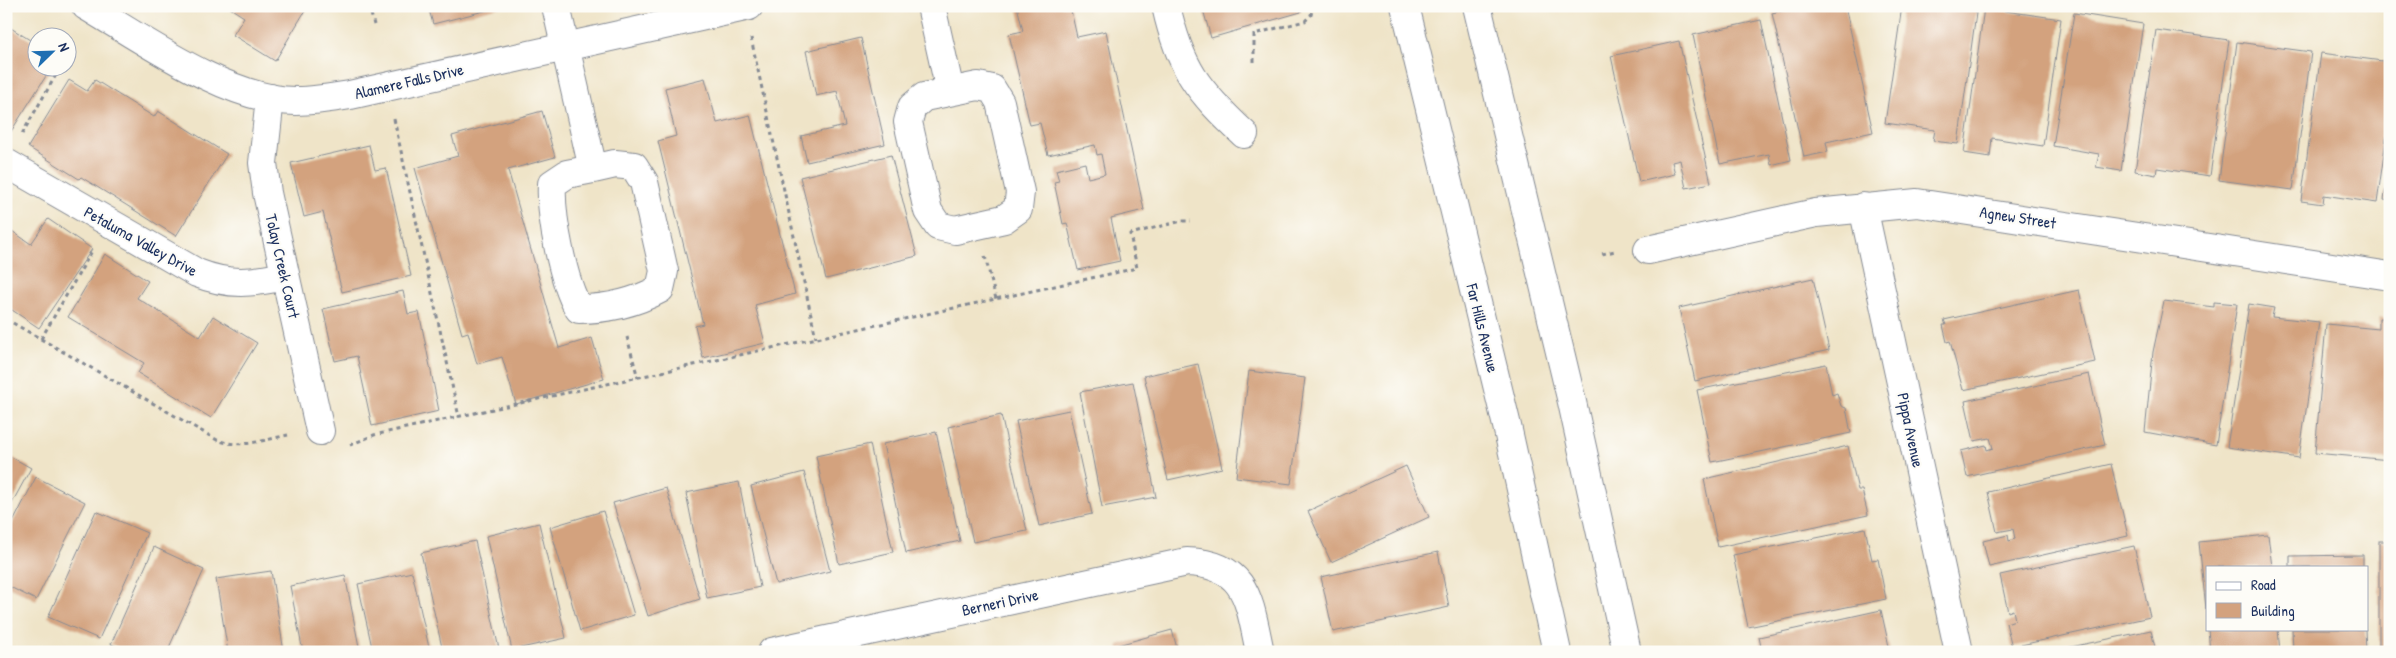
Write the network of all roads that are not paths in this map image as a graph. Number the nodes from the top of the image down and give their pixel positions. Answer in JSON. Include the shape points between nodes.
{"nodes":[{"id":1,"x":86,"y":6,"type":"edge"},
{"id":2,"x":556,"y":6,"type":"edge"},
{"id":3,"x":749,"y":6,"type":"edge"},
{"id":4,"x":930,"y":6,"type":"edge"},
{"id":5,"x":1166,"y":6,"type":"edge"},
{"id":6,"x":1405,"y":6,"type":"edge"},
{"id":7,"x":1477,"y":6,"type":"edge"},
{"id":8,"x":565,"y":46,"type":"junction"},
{"id":9,"x":950,"y":91,"type":"junction"},
{"id":10,"x":270,"y":98,"type":"junction"},
{"id":11,"x":1244,"y":134,"type":"dead end"},
{"id":12,"x":6,"y":163,"type":"edge"},
{"id":13,"x":593,"y":169,"type":"junction"},
{"id":14,"x":1863,"y":207,"type":"junction"},
{"id":15,"x":1648,"y":250,"type":"dead end"},
{"id":16,"x":285,"y":276,"type":"junction"},
{"id":17,"x":2390,"y":276,"type":"edge"},
{"id":18,"x":308,"y":432,"type":"road end"},
{"id":19,"x":772,"y":652,"type":"edge"},
{"id":20,"x":1260,"y":652,"type":"edge"},
{"id":21,"x":1557,"y":652,"type":"edge"},
{"id":22,"x":1627,"y":652,"type":"edge"},
{"id":23,"x":1959,"y":652,"type":"edge"}],
"edges":[{"from":1,"to":10,"type":"street","name":"Alamere Falls Drive","via":[[225,85]]},
{"from":2,"to":8,"type":"street"},
{"from":3,"to":8,"type":"street","name":"Alamere Falls Drive"},
{"from":4,"to":9,"type":"street"},
{"from":5,"to":11,"type":"street","via":[[1172,32],[1193,81],[1211,104]]},
{"from":6,"to":21,"type":"street","name":"Far Hills Avenue","via":[[1507,426]]},
{"from":7,"to":22,"type":"street","via":[[1572,402]]},
{"from":8,"to":10,"type":"street","name":"Alamere Falls Drive","via":[[322,100]]},
{"from":8,"to":13,"type":"street"},
{"from":9,"to":9,"type":"street","via":[[978,86],[992,90],[1000,102],[1020,192],[1018,210],[1004,219],[954,230],[938,226],[928,211],[908,122],[912,106],[924,97]]},
{"from":10,"to":16,"type":"street","name":"Tolay Creek Court","via":[[264,163],[267,193]]},
{"from":12,"to":16,"type":"street","name":"Petaluma Valley Drive","via":[[216,281],[254,282]]},
{"from":13,"to":13,"type":"street","via":[[615,164],[634,166],[644,182],[664,271],[660,289],[645,298],[596,309],[579,309],[570,295],[550,202],[552,184],[567,174]]},
{"from":14,"to":15,"type":"street","name":"Agnew Street","via":[[1816,213]]},
{"from":14,"to":17,"type":"street","name":"Agnew Street","via":[[1917,203],[1942,205]]},
{"from":14,"to":23,"type":"street","name":"Pippa Avenue"},
{"from":16,"to":18,"type":"street","name":"Tolay Creek Court"},
{"from":19,"to":20,"type":"street","name":"Berneri Drive","via":[[1187,562],[1208,563],[1227,571],[1240,586],[1250,607]]}]}
